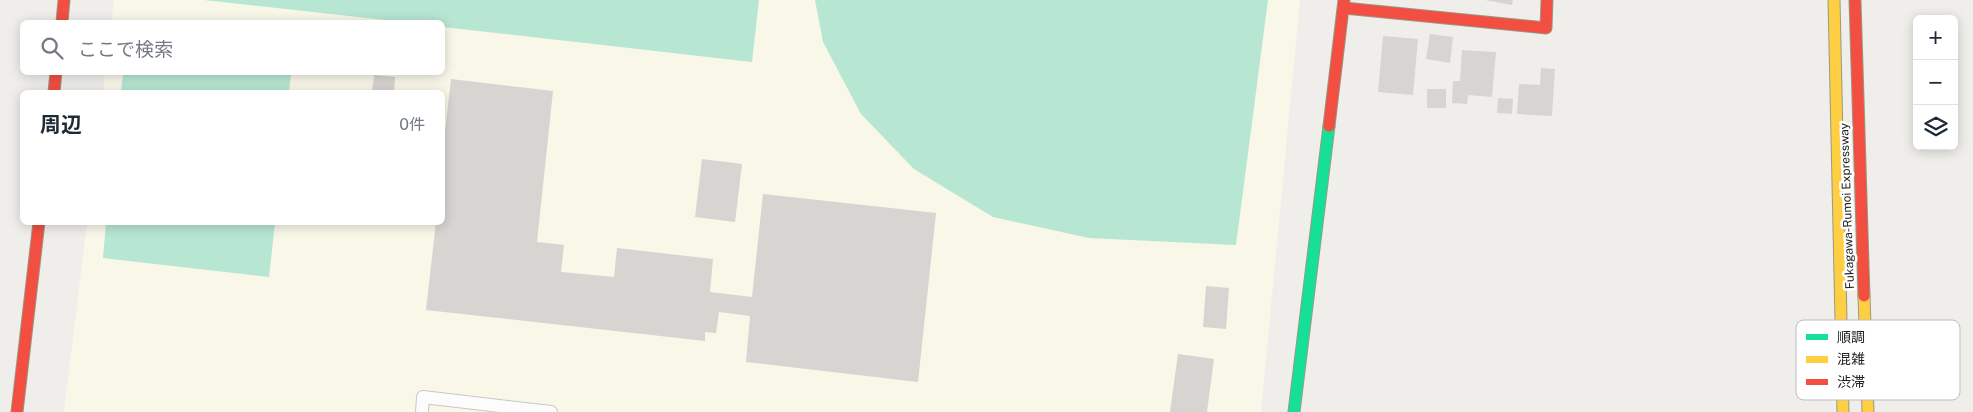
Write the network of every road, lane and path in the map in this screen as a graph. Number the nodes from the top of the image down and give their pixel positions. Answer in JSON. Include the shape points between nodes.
{"nodes":[{"id":1,"x":64,"y":0,"type":"edge"},
{"id":2,"x":1546,"y":0,"type":"edge"},
{"id":3,"x":1834,"y":0,"type":"edge"},
{"id":4,"x":1855,"y":0,"type":"edge"},
{"id":5,"x":1344,"y":4,"type":"edge"},
{"id":6,"x":62,"y":20,"type":"edge"},
{"id":7,"x":56,"y":75,"type":"edge"},
{"id":8,"x":54,"y":90,"type":"edge"},
{"id":9,"x":39,"y":225,"type":"edge"},
{"id":10,"x":1842,"y":320,"type":"edge"},
{"id":11,"x":1864,"y":320,"type":"edge"},
{"id":12,"x":17,"y":412,"type":"edge"},
{"id":13,"x":422,"y":412,"type":"edge"},
{"id":14,"x":550,"y":412,"type":"edge"},
{"id":15,"x":1294,"y":412,"type":"edge"}],
"edges":[{"from":1,"to":6,"type":"main road"},
{"from":2,"to":5,"type":"main road","via":[[1546,28]]},
{"from":3,"to":10,"type":"main road","name":"Fukagawa-Rumoi Expressway"},
{"from":4,"to":11,"type":"main road","name":"Fukagawa-Rumoi Expressway"},
{"from":5,"to":15,"type":"main road"},
{"from":7,"to":8,"type":"main road"},
{"from":9,"to":12,"type":"main road"},
{"from":13,"to":14,"type":"lane","via":[[423,397]]}]}
